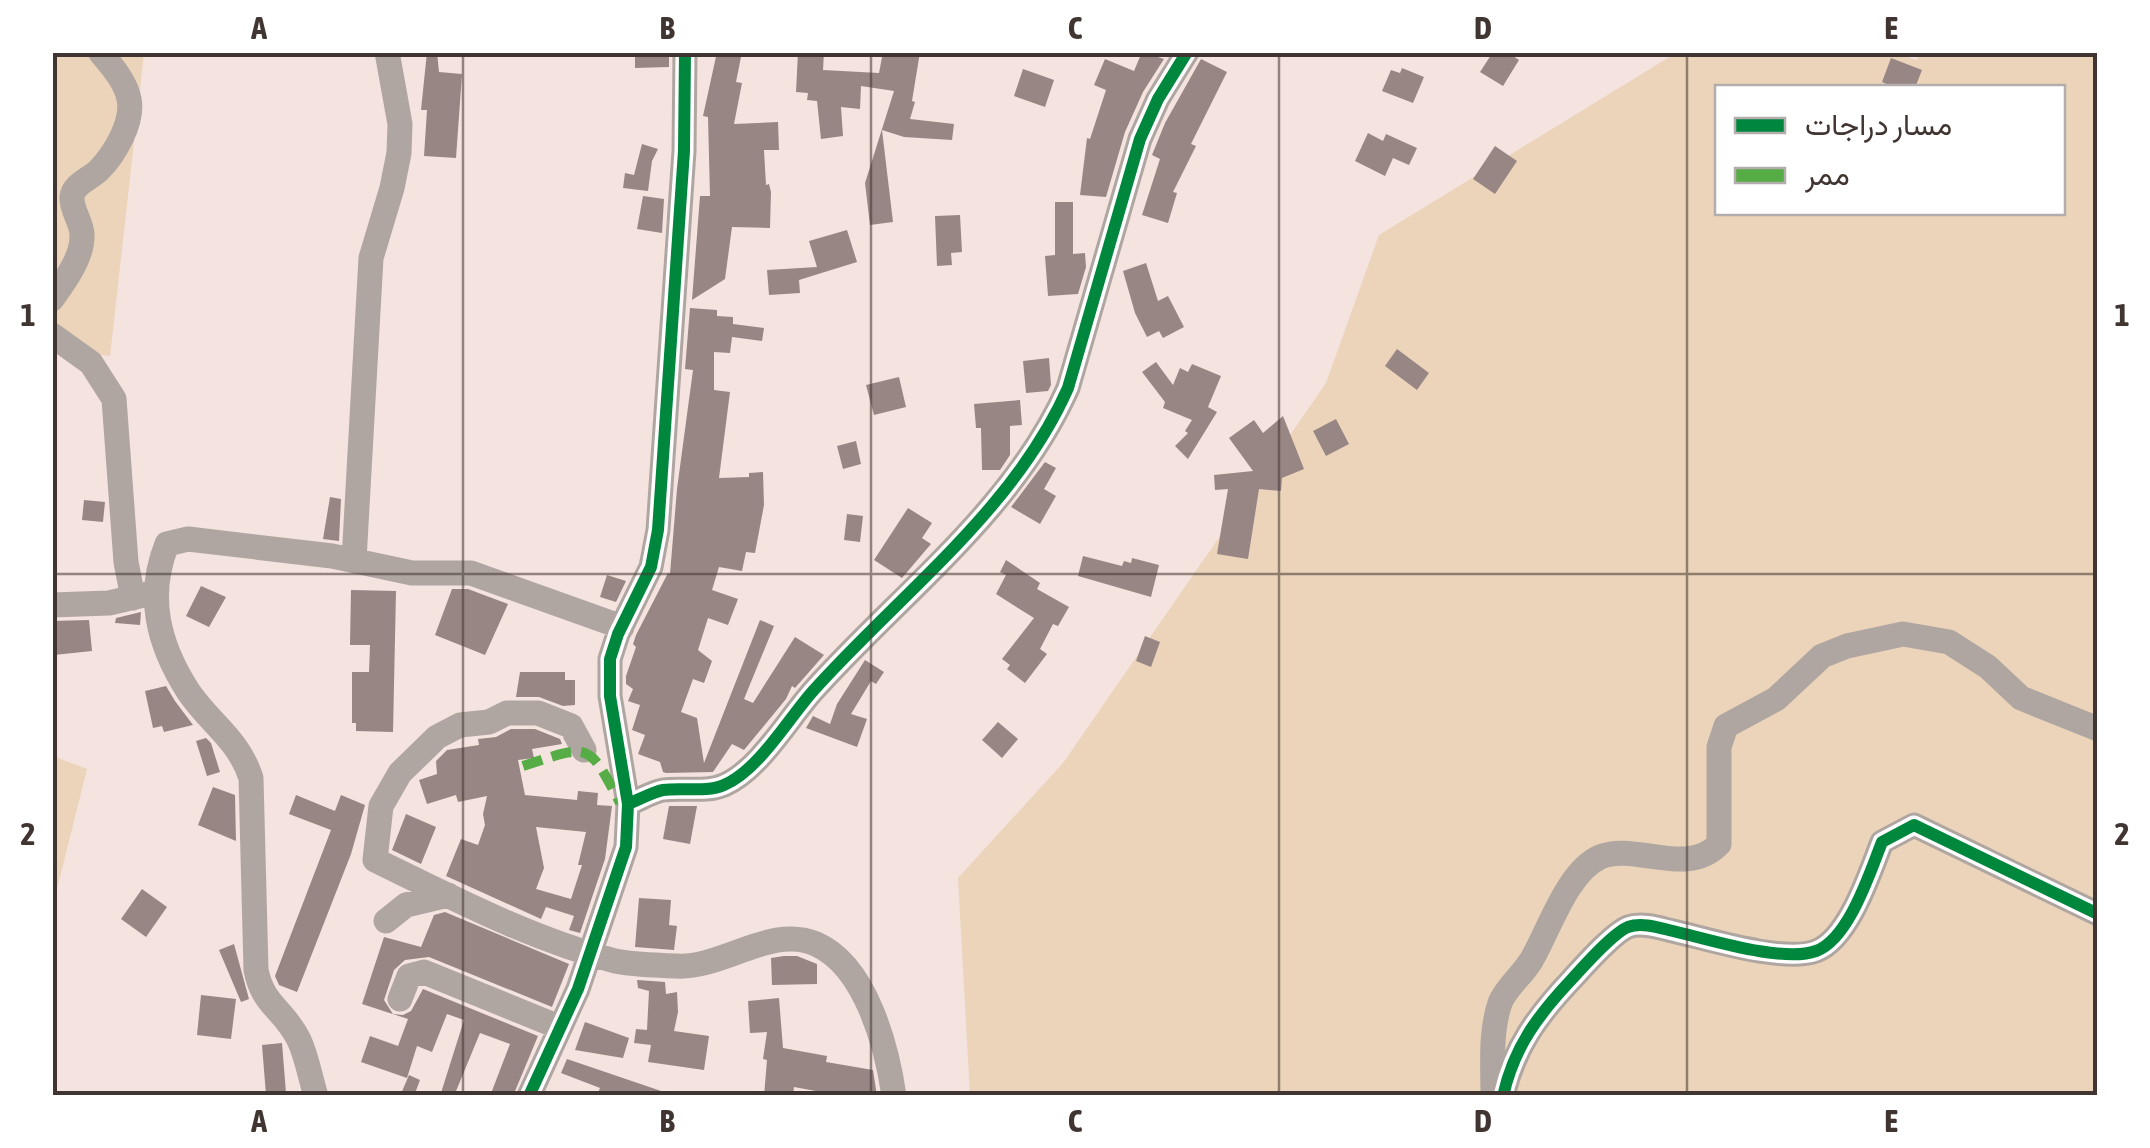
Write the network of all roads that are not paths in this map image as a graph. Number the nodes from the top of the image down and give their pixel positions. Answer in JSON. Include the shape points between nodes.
{"nodes":[{"id":1,"x":100,"y":52,"type":"edge"},
{"id":2,"x":386,"y":52,"type":"edge"},
{"id":3,"x":686,"y":52,"type":"edge"},
{"id":4,"x":1187,"y":52,"type":"edge"},
{"id":5,"x":52,"y":299,"type":"edge"},
{"id":6,"x":52,"y":335,"type":"edge"},
{"id":7,"x":354,"y":560,"type":"junction"},
{"id":8,"x":143,"y":596,"type":"junction"},
{"id":9,"x":52,"y":605,"type":"edge"},
{"id":10,"x":622,"y":627,"type":"junction"},
{"id":11,"x":2098,"y":728,"type":"edge"},
{"id":12,"x":584,"y":750,"type":"dead end"},
{"id":13,"x":628,"y":804,"type":"junction"},
{"id":14,"x":448,"y":895,"type":"junction"},
{"id":15,"x":2098,"y":914,"type":"edge"},
{"id":16,"x":386,"y":922,"type":"dead end"},
{"id":17,"x":591,"y":952,"type":"junction"},
{"id":18,"x":400,"y":999,"type":"dead end"},
{"id":19,"x":559,"y":1027,"type":"junction"},
{"id":20,"x":316,"y":1096,"type":"edge"},
{"id":21,"x":528,"y":1096,"type":"edge"},
{"id":22,"x":894,"y":1096,"type":"edge"},
{"id":23,"x":1493,"y":1096,"type":"edge"},
{"id":24,"x":1504,"y":1096,"type":"edge"}],
"edges":[{"from":1,"to":5,"type":"street","via":[[121,80],[128,113],[112,153],[75,188],[82,235]]},
{"from":2,"to":7,"type":"street","via":[[400,138],[370,258]]},
{"from":3,"to":10,"type":"street","via":[[658,530],[651,566]]},
{"from":4,"to":13,"type":"street","via":[[1140,138],[1068,388],[1027,460],[980,520],[814,690],[748,769],[723,786],[661,790]]},
{"from":6,"to":8,"type":"street","via":[[91,363],[114,399],[126,562]]},
{"from":7,"to":8,"type":"street","via":[[188,539],[168,544]]},
{"from":7,"to":10,"type":"street","via":[[412,573],[492,578]]},
{"from":8,"to":9,"type":"street"},
{"from":8,"to":20,"type":"street","via":[[189,692],[244,757],[251,778],[260,992],[300,1042]]},
{"from":10,"to":13,"type":"street","via":[[610,659],[610,696]]},
{"from":11,"to":23,"type":"street","via":[[2021,698],[1949,642],[1903,634],[1822,656],[1776,698],[1726,726],[1719,748],[1719,844],[1711,854],[1600,857],[1561,898],[1532,960],[1501,1000]]},
{"from":12,"to":14,"type":"street","via":[[571,726],[558,719],[507,713],[437,737],[400,773],[382,806],[375,860]]},
{"from":13,"to":17,"type":"street","via":[[626,846]]},
{"from":14,"to":16,"type":"street","via":[[406,905]]},
{"from":14,"to":17,"type":"street"},
{"from":15,"to":24,"type":"street","via":[[1914,825],[1882,842],[1839,933],[1816,951],[1770,954],[1651,926],[1627,927],[1538,1015],[1516,1052]]},
{"from":17,"to":19,"type":"street"},
{"from":17,"to":22,"type":"street","via":[[618,962],[683,967],[710,964],[758,944],[817,944],[841,963],[869,1005]]},
{"from":18,"to":19,"type":"street","via":[[409,976],[424,972]]},
{"from":19,"to":21,"type":"street"}]}
